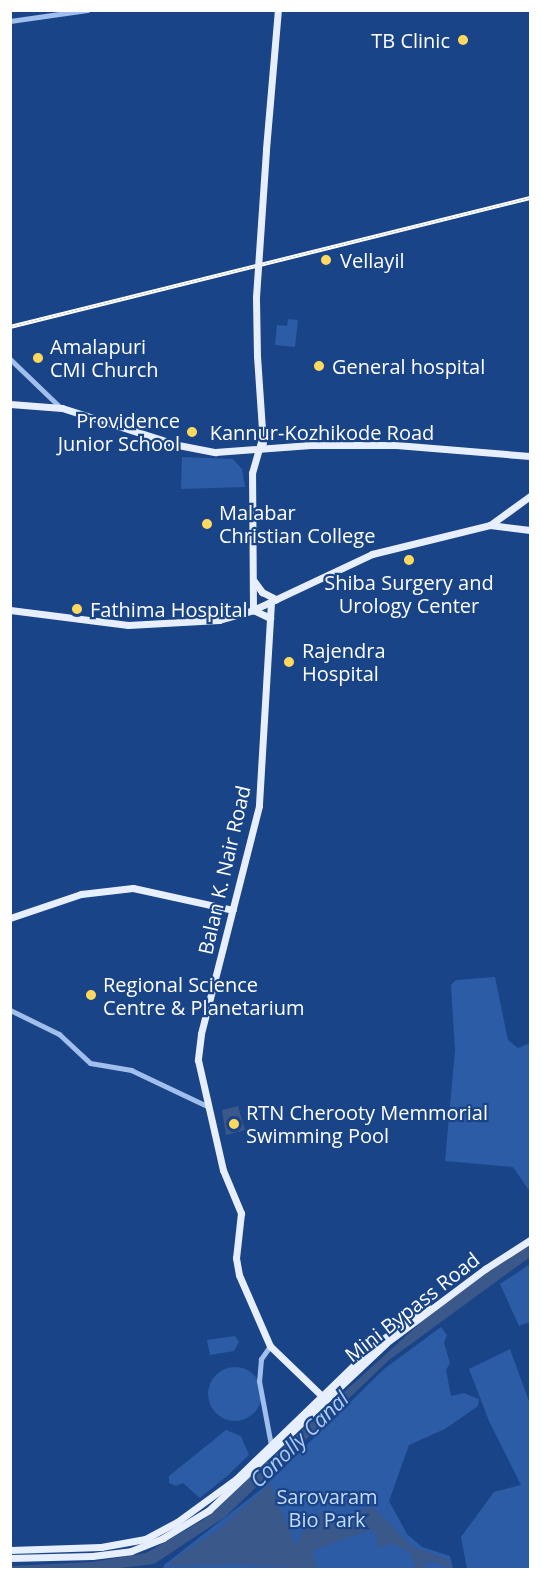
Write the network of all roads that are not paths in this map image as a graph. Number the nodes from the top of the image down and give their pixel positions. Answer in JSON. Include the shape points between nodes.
{"nodes":[{"id":1,"x":87,"y":10,"type":"edge"},
{"id":2,"x":278,"y":10,"type":"edge"},
{"id":3,"x":10,"y":21,"type":"edge"},
{"id":4,"x":10,"y":359,"type":"edge"},
{"id":5,"x":10,"y":404,"type":"edge"},
{"id":6,"x":62,"y":408,"type":"junction"},
{"id":7,"x":262,"y":439,"type":"junction"},
{"id":8,"x":267,"y":450,"type":"junction"},
{"id":9,"x":257,"y":451,"type":"junction"},
{"id":10,"x":531,"y":456,"type":"edge"},
{"id":11,"x":531,"y":496,"type":"edge"},
{"id":12,"x":513,"y":510,"type":"junction"},
{"id":13,"x":490,"y":525,"type":"junction"},
{"id":14,"x":514,"y":528,"type":"junction"},
{"id":15,"x":531,"y":530,"type":"edge"},
{"id":16,"x":253,"y":578,"type":"junction"},
{"id":17,"x":274,"y":600,"type":"junction"},
{"id":18,"x":10,"y":610,"type":"edge"},
{"id":19,"x":253,"y":610,"type":"junction"},
{"id":20,"x":270,"y":618,"type":"junction"},
{"id":21,"x":233,"y":910,"type":"junction"},
{"id":22,"x":10,"y":918,"type":"edge"},
{"id":23,"x":10,"y":1010,"type":"edge"},
{"id":24,"x":207,"y":1106,"type":"junction"},
{"id":25,"x":531,"y":1238,"type":"edge"},
{"id":26,"x":270,"y":1346,"type":"junction"},
{"id":27,"x":322,"y":1396,"type":"junction"},
{"id":28,"x":271,"y":1445,"type":"junction"},
{"id":29,"x":10,"y":1550,"type":"edge"},
{"id":30,"x":10,"y":1558,"type":"edge"}],
"edges":[{"from":1,"to":3,"type":"street"},
{"from":2,"to":7,"type":"main road","bridge":true,"via":[[256,297]]},
{"from":4,"to":6,"type":"street"},
{"from":5,"to":6,"type":"main road","name":"Kannur-Kozhikode Road"},
{"from":6,"to":9,"type":"main road","name":"Kannur-Kozhikode Road","via":[[180,445],[215,452]]},
{"from":7,"to":8,"type":"main road"},
{"from":7,"to":9,"type":"main road"},
{"from":8,"to":9,"type":"main road","name":"Kannur-Kozhikode Road"},
{"from":8,"to":10,"type":"main road","name":"Kannur-Kozhikode Road","via":[[310,445],[396,445]]},
{"from":9,"to":16,"type":"main road","via":[[252,473]]},
{"from":11,"to":12,"type":"main road"},
{"from":12,"to":13,"type":"main road"},
{"from":12,"to":14,"type":"main road"},
{"from":13,"to":14,"type":"main road"},
{"from":13,"to":17,"type":"main road","via":[[372,554]]},
{"from":14,"to":15,"type":"main road"},
{"from":16,"to":17,"type":"main road","via":[[262,592]]},
{"from":16,"to":19,"type":"main road"},
{"from":17,"to":19,"type":"main road"},
{"from":17,"to":20,"type":"main road","name":"Balan K. Nair Road"},
{"from":18,"to":19,"type":"main road","via":[[128,625],[219,620]]},
{"from":19,"to":20,"type":"main road"},
{"from":20,"to":21,"type":"main road","name":"Balan K. Nair Road","via":[[260,806]]},
{"from":21,"to":22,"type":"main road","via":[[133,888],[81,894]]},
{"from":21,"to":24,"type":"main road","name":"Balan K. Nair Road","via":[[199,1044]]},
{"from":23,"to":24,"type":"street","via":[[59,1034],[90,1063],[131,1070]]},
{"from":24,"to":26,"type":"main road","name":"Balan K. Nair Road","via":[[225,1180],[241,1213],[237,1268]]},
{"from":25,"to":27,"type":"main road","name":"Mini Bypass Road","via":[[377,1343]]},
{"from":25,"to":30,"type":"main road","name":"Mini Bypass Road","via":[[386,1343],[209,1510],[163,1538],[131,1551]]},
{"from":26,"to":27,"type":"main road"},
{"from":26,"to":28,"type":"street","via":[[261,1359],[259,1381]]},
{"from":27,"to":28,"type":"main road","name":"Mini Bypass Road"},
{"from":28,"to":29,"type":"main road","name":"Mini Bypass Road","via":[[188,1516],[145,1539],[76,1551]]}]}
